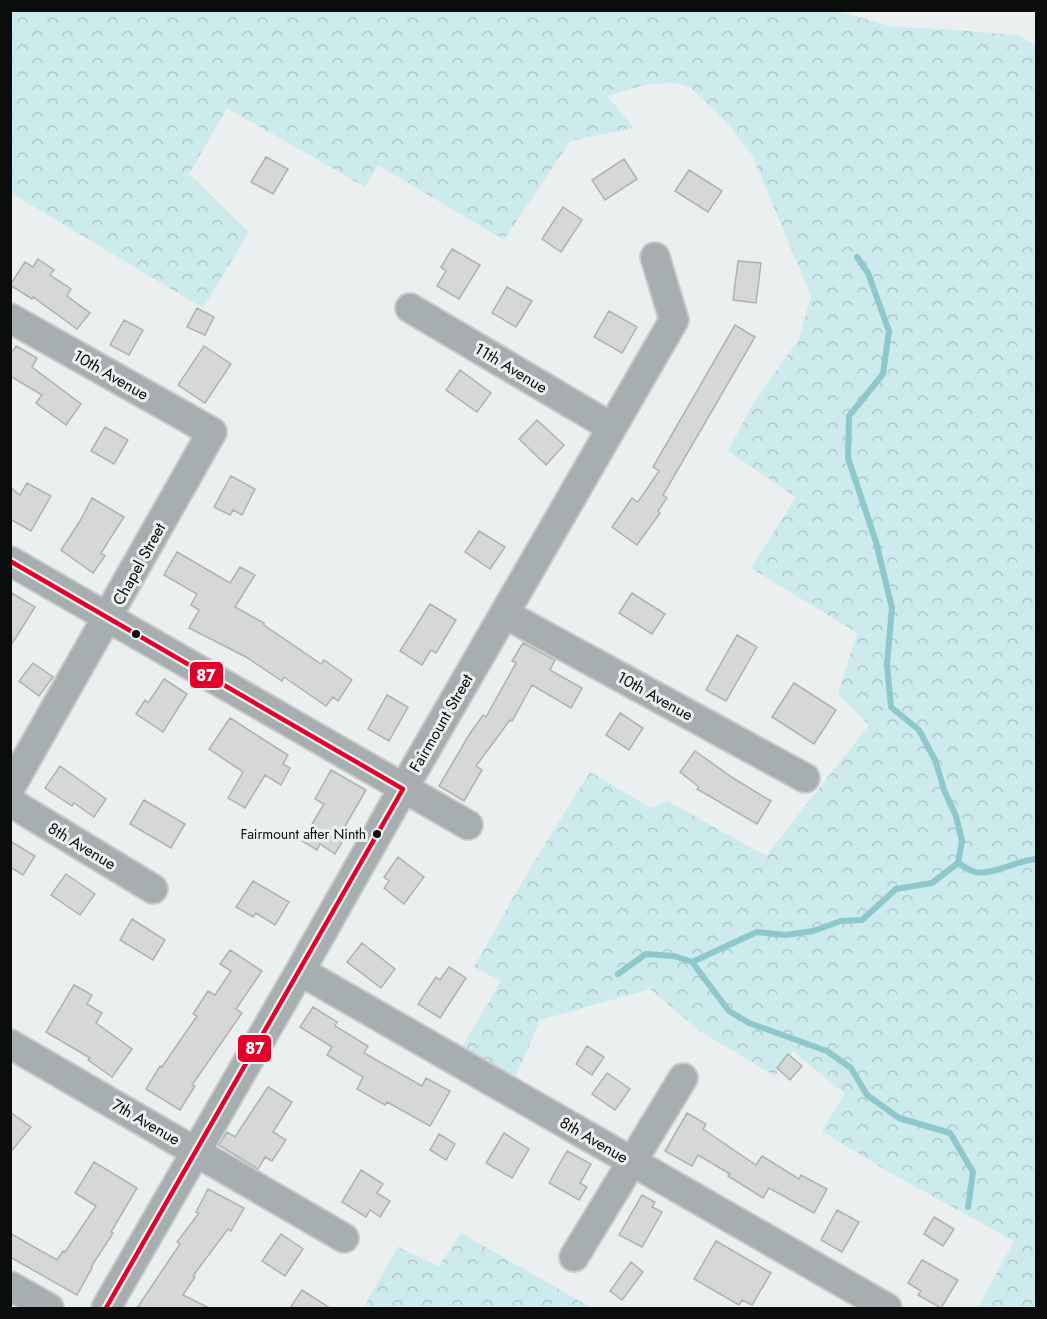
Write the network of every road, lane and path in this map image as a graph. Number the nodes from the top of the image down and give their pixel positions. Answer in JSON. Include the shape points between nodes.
{"nodes":[{"id":1,"x":655,"y":257,"type":"dead end"},
{"id":2,"x":410,"y":308,"type":"dead end"},
{"id":3,"x":10,"y":318,"type":"edge"},
{"id":4,"x":611,"y":427,"type":"junction"},
{"id":5,"x":212,"y":432,"type":"joint"},
{"id":6,"x":10,"y":561,"type":"edge"},
{"id":7,"x":505,"y":614,"type":"junction"},
{"id":8,"x":109,"y":617,"type":"junction"},
{"id":9,"x":805,"y":778,"type":"dead end"},
{"id":10,"x":10,"y":788,"type":"edge"},
{"id":11,"x":403,"y":789,"type":"junction"},
{"id":12,"x":10,"y":802,"type":"edge"},
{"id":13,"x":468,"y":825,"type":"dead end"},
{"id":14,"x":153,"y":889,"type":"dead end"},
{"id":15,"x":300,"y":971,"type":"junction"},
{"id":16,"x":10,"y":1044,"type":"edge"},
{"id":17,"x":683,"y":1078,"type":"dead end"},
{"id":18,"x":196,"y":1151,"type":"junction"},
{"id":19,"x":631,"y":1161,"type":"junction"},
{"id":20,"x":344,"y":1238,"type":"dead end"},
{"id":21,"x":574,"y":1257,"type":"dead end"},
{"id":22,"x":10,"y":1287,"type":"edge"},
{"id":23,"x":49,"y":1308,"type":"edge"},
{"id":24,"x":106,"y":1308,"type":"edge"},
{"id":25,"x":887,"y":1308,"type":"edge"}],
"edges":[{"from":1,"to":4,"type":"street","name":"Fairmount Street","via":[[674,320]]},
{"from":2,"to":4,"type":"street","name":"11th Avenue"},
{"from":3,"to":5,"type":"street","name":"10th Avenue"},
{"from":4,"to":7,"type":"street","name":"Fairmount Street"},
{"from":5,"to":8,"type":"street","name":"Chapel Street"},
{"from":6,"to":8,"type":"street"},
{"from":7,"to":9,"type":"street","name":"10th Avenue"},
{"from":7,"to":11,"type":"street","name":"Fairmount Street"},
{"from":8,"to":10,"type":"street","name":"Chapel Street"},
{"from":8,"to":11,"type":"street"},
{"from":11,"to":13,"type":"street"},
{"from":11,"to":15,"type":"street","name":"Fairmount Street"},
{"from":12,"to":14,"type":"street","name":"8th Avenue"},
{"from":15,"to":18,"type":"street","name":"Fairmount Street"},
{"from":15,"to":19,"type":"street","name":"8th Avenue"},
{"from":16,"to":18,"type":"street","name":"7th Avenue"},
{"from":17,"to":19,"type":"street"},
{"from":18,"to":20,"type":"street","name":"7th Avenue"},
{"from":18,"to":24,"type":"street","name":"Fairmount Street"},
{"from":19,"to":21,"type":"street"},
{"from":19,"to":25,"type":"street","name":"8th Avenue"},
{"from":22,"to":23,"type":"street"}]}
